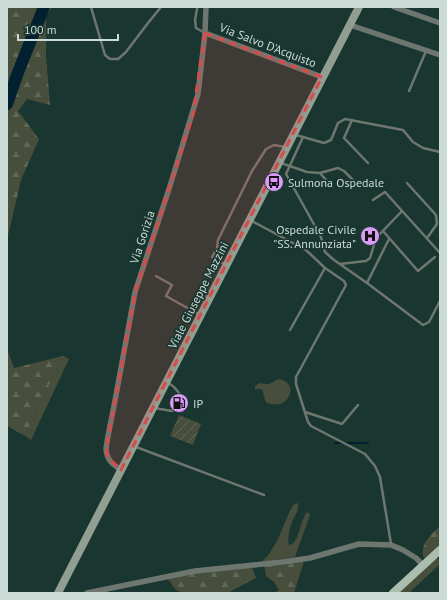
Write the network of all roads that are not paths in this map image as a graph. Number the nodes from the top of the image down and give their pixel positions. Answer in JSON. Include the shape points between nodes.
{"nodes":[{"id":1,"x":91,"y":7,"type":"edge"},
{"id":2,"x":161,"y":7,"type":"edge"},
{"id":3,"x":197,"y":7,"type":"edge"},
{"id":4,"x":206,"y":7,"type":"edge"},
{"id":5,"x":359,"y":7,"type":"edge"},
{"id":6,"x":394,"y":7,"type":"edge"},
{"id":7,"x":440,"y":23,"type":"edge"},
{"id":8,"x":350,"y":25,"type":"junction"},
{"id":9,"x":205,"y":33,"type":"junction"},
{"id":10,"x":426,"y":50,"type":"junction"},
{"id":11,"x":440,"y":55,"type":"edge"},
{"id":12,"x":322,"y":77,"type":"junction"},
{"id":13,"x":409,"y":91,"type":"dead end"},
{"id":14,"x":352,"y":120,"type":"junction"},
{"id":15,"x":294,"y":134,"type":"junction"},
{"id":16,"x":303,"y":137,"type":"junction"},
{"id":17,"x":286,"y":148,"type":"junction"},
{"id":18,"x":440,"y":152,"type":"edge"},
{"id":19,"x":279,"y":162,"type":"junction"},
{"id":20,"x":368,"y":164,"type":"dead end"},
{"id":21,"x":290,"y":166,"type":"junction"},
{"id":22,"x":320,"y":173,"type":"junction"},
{"id":23,"x":354,"y":181,"type":"dead end"},
{"id":24,"x":407,"y":183,"type":"dead end"},
{"id":25,"x":332,"y":187,"type":"dead end"},
{"id":26,"x":373,"y":200,"type":"dead end"},
{"id":27,"x":402,"y":211,"type":"junction"},
{"id":28,"x":250,"y":219,"type":"junction"},
{"id":29,"x":383,"y":231,"type":"junction"},
{"id":30,"x":427,"y":238,"type":"junction"},
{"id":31,"x":389,"y":239,"type":"junction"},
{"id":32,"x":440,"y":253,"type":"edge"},
{"id":33,"x":435,"y":257,"type":"dead end"},
{"id":34,"x":340,"y":264,"type":"junction"},
{"id":35,"x":226,"y":265,"type":"junction"},
{"id":36,"x":325,"y":268,"type":"junction"},
{"id":37,"x":156,"y":276,"type":"dead end"},
{"id":38,"x":367,"y":283,"type":"junction"},
{"id":39,"x":440,"y":301,"type":"edge"},
{"id":40,"x":200,"y":315,"type":"junction"},
{"id":41,"x":290,"y":330,"type":"dead end"},
{"id":42,"x":166,"y":382,"type":"junction"},
{"id":43,"x":358,"y":405,"type":"dead end"},
{"id":44,"x":153,"y":407,"type":"junction"},
{"id":45,"x":305,"y":412,"type":"junction"},
{"id":46,"x":133,"y":446,"type":"junction"},
{"id":47,"x":121,"y":470,"type":"junction"},
{"id":48,"x":264,"y":495,"type":"dead end"},
{"id":49,"x":391,"y":545,"type":"junction"},
{"id":50,"x":439,"y":552,"type":"edge"},
{"id":51,"x":423,"y":565,"type":"junction"},
{"id":52,"x":58,"y":593,"type":"edge"},
{"id":53,"x":87,"y":593,"type":"edge"},
{"id":54,"x":392,"y":593,"type":"edge"}],
"edges":[{"from":1,"to":2,"type":"lane","via":[[105,55],[110,59],[118,59]]},
{"from":3,"to":9,"type":"lane","via":[[196,28]]},
{"from":4,"to":9,"type":"street","name":"Via Gorizia"},
{"from":5,"to":8,"type":"main road","name":"Viale Giuseppe Mazzini"},
{"from":6,"to":7,"type":"street"},
{"from":8,"to":10,"type":"street"},
{"from":8,"to":12,"type":"main road","name":"Viale Giuseppe Mazzini"},
{"from":9,"to":12,"type":"street","name":"Via Salvo D'Acquisto"},
{"from":9,"to":47,"type":"street","name":"Via Gorizia","via":[[196,102],[135,292],[106,448],[108,458]]},
{"from":10,"to":11,"type":"street"},
{"from":10,"to":13,"type":"lane"},
{"from":12,"to":15,"type":"main road","name":"Viale Giuseppe Mazzini"},
{"from":14,"to":16,"type":"lane","via":[[346,119],[338,123],[331,140],[324,144]]},
{"from":14,"to":18,"type":"lane","via":[[403,130],[413,142],[423,148]]},
{"from":14,"to":20,"type":"lane","via":[[344,138]]},
{"from":15,"to":16,"type":"lane"},
{"from":15,"to":17,"type":"main road","name":"Viale Giuseppe Mazzini"},
{"from":16,"to":21,"type":"lane"},
{"from":17,"to":19,"type":"main road","name":"Viale Giuseppe Mazzini"},
{"from":17,"to":35,"type":"lane","via":[[274,145],[266,149],[252,171],[218,240],[212,258]]},
{"from":19,"to":21,"type":"lane"},
{"from":19,"to":28,"type":"main road","name":"Viale Giuseppe Mazzini"},
{"from":21,"to":22,"type":"lane","via":[[306,172]]},
{"from":21,"to":34,"type":"lane","via":[[286,174],[321,237],[325,252]]},
{"from":22,"to":23,"type":"lane","via":[[338,168],[344,170]]},
{"from":22,"to":25,"type":"lane"},
{"from":24,"to":30,"type":"lane","via":[[436,215],[437,224]]},
{"from":26,"to":27,"type":"lane","via":[[385,192]]},
{"from":27,"to":29,"type":"lane"},
{"from":27,"to":30,"type":"lane"},
{"from":28,"to":35,"type":"main road","name":"Viale Giuseppe Mazzini"},
{"from":28,"to":36,"type":"lane","via":[[306,250]]},
{"from":29,"to":31,"type":"lane"},
{"from":29,"to":34,"type":"lane","via":[[376,238],[370,258],[366,261]]},
{"from":30,"to":32,"type":"lane"},
{"from":31,"to":33,"type":"lane","via":[[418,271]]},
{"from":31,"to":38,"type":"lane"},
{"from":34,"to":38,"type":"lane"},
{"from":35,"to":40,"type":"main road","name":"Viale Giuseppe Mazzini"},
{"from":36,"to":41,"type":"lane"},
{"from":36,"to":45,"type":"lane","via":[[344,281],[346,286],[296,377]]},
{"from":37,"to":40,"type":"lane","via":[[172,285],[166,296]]},
{"from":38,"to":39,"type":"lane","via":[[422,325],[430,322]]},
{"from":40,"to":42,"type":"main road","name":"Viale Giuseppe Mazzini"},
{"from":42,"to":44,"type":"main road","name":"Viale Giuseppe Mazzini"},
{"from":42,"to":44,"type":"lane","via":[[180,394],[172,411]]},
{"from":43,"to":45,"type":"lane","via":[[342,424]]},
{"from":44,"to":46,"type":"main road","name":"Viale Giuseppe Mazzini"},
{"from":45,"to":49,"type":"lane","via":[[311,426],[365,454],[376,466]]},
{"from":46,"to":47,"type":"main road","name":"Viale Giuseppe Mazzini"},
{"from":46,"to":48,"type":"lane"},
{"from":47,"to":52,"type":"main road","name":"Viale Giuseppe Mazzini"},
{"from":49,"to":51,"type":"street","via":[[416,558]]},
{"from":49,"to":53,"type":"street","via":[[359,544],[310,558],[195,571]]},
{"from":50,"to":51,"type":"main road"},
{"from":51,"to":54,"type":"main road"}]}
